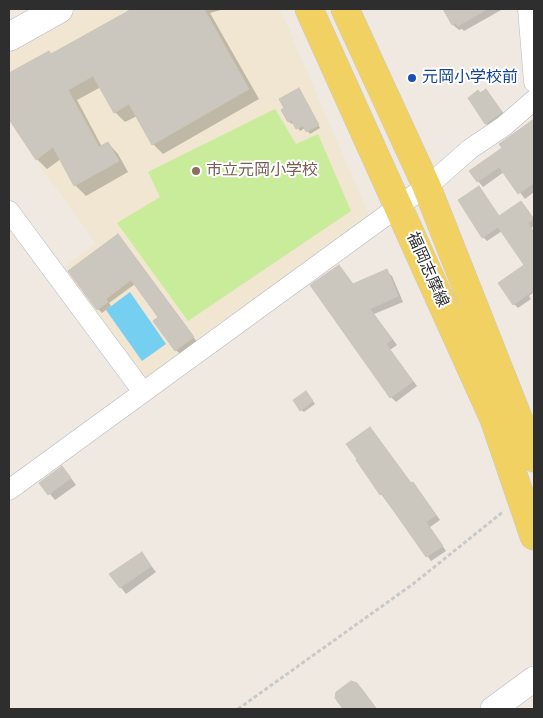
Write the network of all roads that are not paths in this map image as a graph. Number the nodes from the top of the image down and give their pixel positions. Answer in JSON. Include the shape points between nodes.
{"nodes":[{"id":1,"x":59,"y":9,"type":"edge"},
{"id":2,"x":309,"y":9,"type":"edge"},
{"id":3,"x":345,"y":9,"type":"edge"},
{"id":4,"x":528,"y":9,"type":"edge"},
{"id":5,"x":9,"y":37,"type":"edge"},
{"id":6,"x":534,"y":82,"type":"edge"},
{"id":7,"x":534,"y":100,"type":"edge"},
{"id":8,"x":426,"y":186,"type":"junction"},
{"id":9,"x":398,"y":206,"type":"junction"},
{"id":10,"x":9,"y":211,"type":"edge"},
{"id":11,"x":144,"y":392,"type":"junction"},
{"id":12,"x":534,"y":458,"type":"edge"},
{"id":13,"x":9,"y":490,"type":"edge"},
{"id":14,"x":534,"y":536,"type":"edge"},
{"id":15,"x":534,"y":679,"type":"edge"},
{"id":16,"x":493,"y":709,"type":"edge"}],
"edges":[{"from":1,"to":5,"type":"main road"},
{"from":2,"to":9,"type":"main road","name":"福岡志摩線"},
{"from":3,"to":8,"type":"main road","name":"福岡志摩線"},
{"from":4,"to":6,"type":"street"},
{"from":7,"to":8,"type":"street"},
{"from":8,"to":9,"type":"street"},
{"from":8,"to":12,"type":"main road","name":"福岡志摩線"},
{"from":9,"to":11,"type":"street"},
{"from":9,"to":14,"type":"main road","name":"福岡志摩線","via":[[494,419]]},
{"from":10,"to":11,"type":"street"},
{"from":11,"to":13,"type":"street"},
{"from":15,"to":16,"type":"street"}]}
